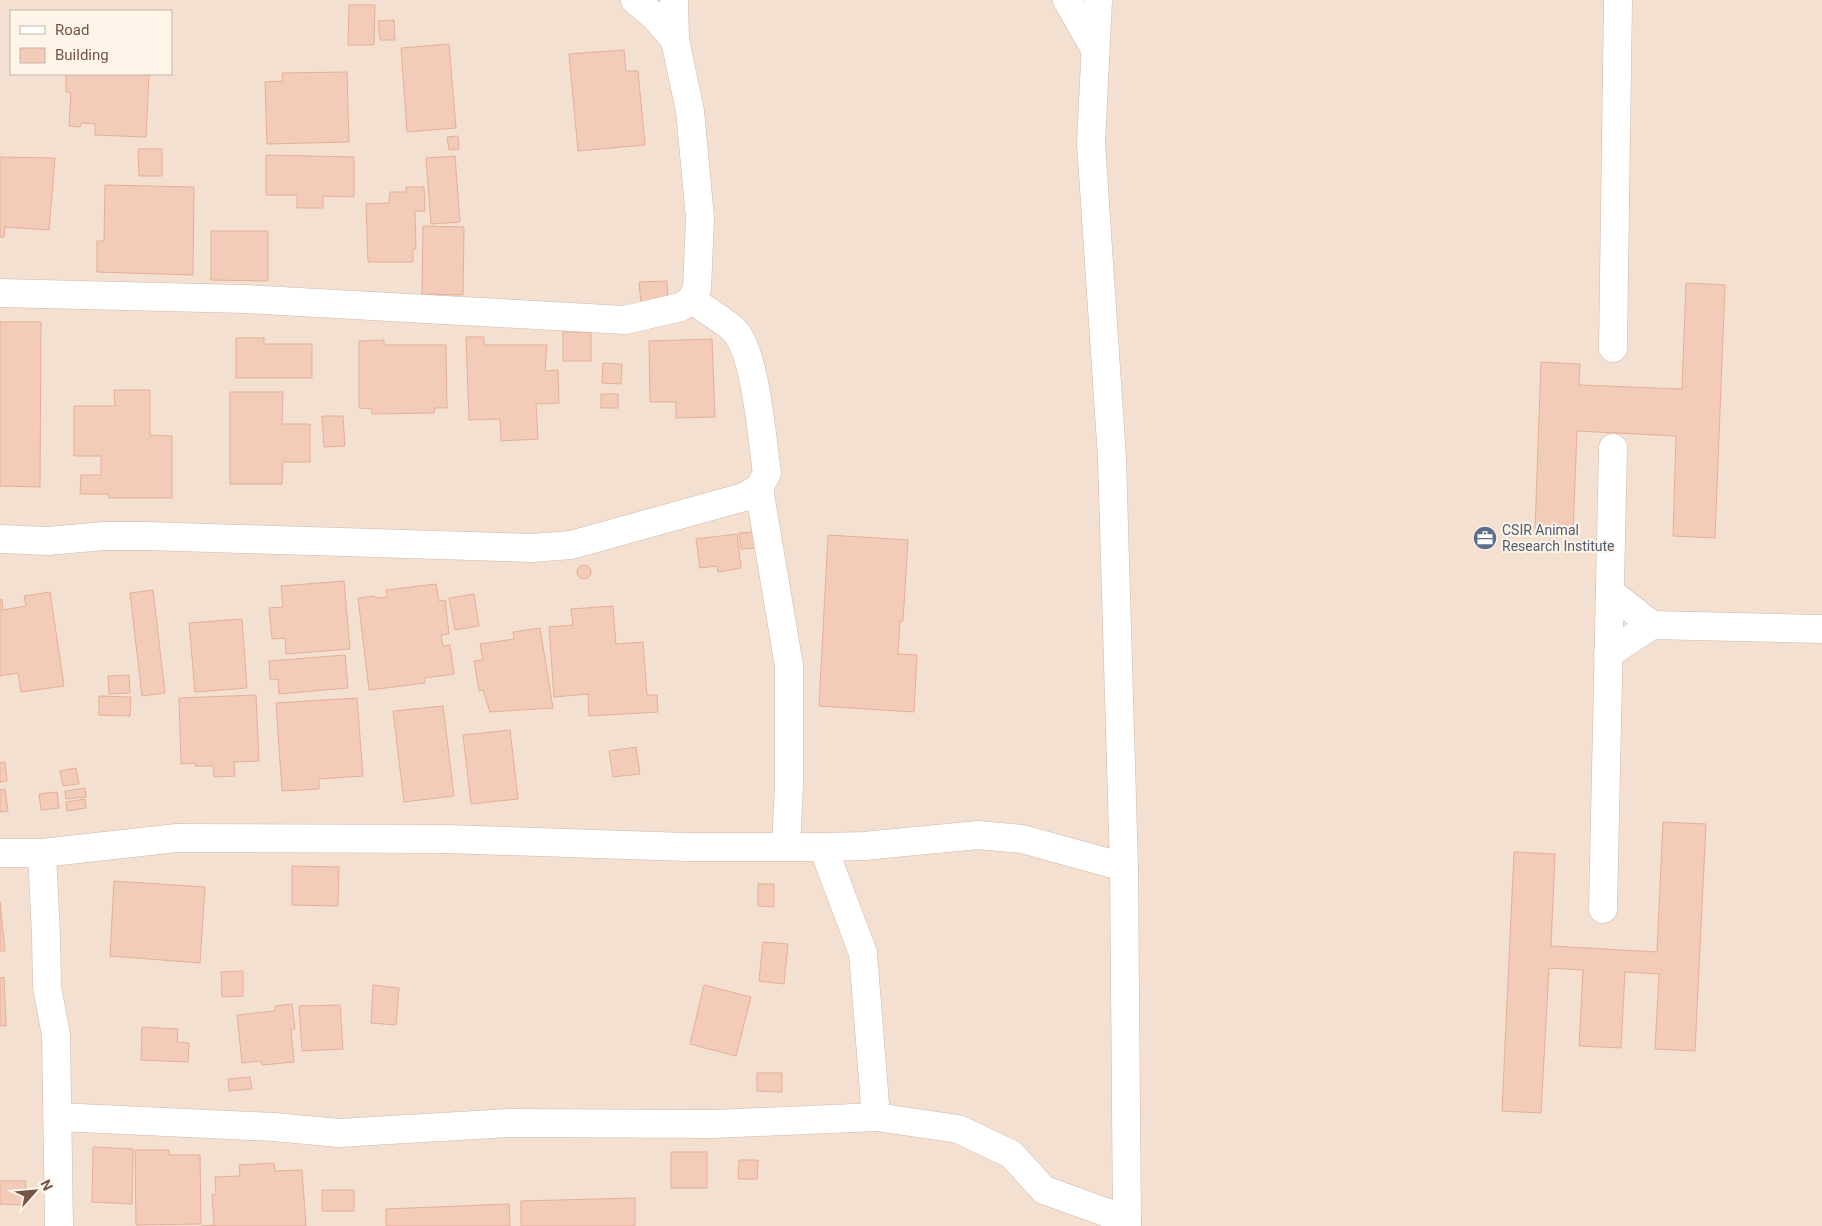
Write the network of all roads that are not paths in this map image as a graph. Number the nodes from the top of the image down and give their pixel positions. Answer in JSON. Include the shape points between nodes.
{"nodes":[{"id":1,"x":634,"y":0,"type":"edge"},
{"id":2,"x":674,"y":0,"type":"edge"},
{"id":3,"x":1067,"y":0,"type":"edge"},
{"id":4,"x":1098,"y":0,"type":"edge"},
{"id":5,"x":1618,"y":0,"type":"edge"},
{"id":6,"x":675,"y":40,"type":"junction"},
{"id":7,"x":1096,"y":48,"type":"junction"},
{"id":8,"x":0,"y":293,"type":"edge"},
{"id":9,"x":691,"y":300,"type":"junction"},
{"id":10,"x":1612,"y":348,"type":"dead end"},
{"id":11,"x":1613,"y":448,"type":"dead end"},
{"id":12,"x":759,"y":488,"type":"junction"},
{"id":13,"x":0,"y":539,"type":"edge"},
{"id":14,"x":1610,"y":592,"type":"junction"},
{"id":15,"x":1652,"y":625,"type":"junction"},
{"id":16,"x":1822,"y":629,"type":"edge"},
{"id":17,"x":1608,"y":654,"type":"junction"},
{"id":18,"x":786,"y":846,"type":"junction"},
{"id":19,"x":823,"y":846,"type":"junction"},
{"id":20,"x":0,"y":852,"type":"edge"},
{"id":21,"x":42,"y":853,"type":"junction"},
{"id":22,"x":1124,"y":867,"type":"junction"},
{"id":23,"x":1603,"y":909,"type":"dead end"},
{"id":24,"x":58,"y":1117,"type":"junction"},
{"id":25,"x":876,"y":1117,"type":"junction"},
{"id":26,"x":1127,"y":1223,"type":"edge"},
{"id":27,"x":59,"y":1226,"type":"edge"}],
"edges":[{"from":1,"to":6,"type":"street"},
{"from":2,"to":6,"type":"street"},
{"from":3,"to":7,"type":"street"},
{"from":4,"to":7,"type":"street"},
{"from":5,"to":10,"type":"street"},
{"from":6,"to":9,"type":"street","via":[[690,111],[700,218],[697,288]]},
{"from":7,"to":22,"type":"street","via":[[1091,143],[1112,458]]},
{"from":8,"to":9,"type":"street","via":[[245,299],[625,320],[681,307]]},
{"from":9,"to":12,"type":"street","via":[[735,331],[751,368],[767,473]]},
{"from":11,"to":14,"type":"street"},
{"from":12,"to":13,"type":"street","via":[[744,497],[571,545],[542,547],[147,536]]},
{"from":12,"to":18,"type":"street","via":[[789,666]]},
{"from":14,"to":15,"type":"street"},
{"from":14,"to":17,"type":"street"},
{"from":15,"to":16,"type":"street"},
{"from":15,"to":17,"type":"street"},
{"from":17,"to":23,"type":"street"},
{"from":18,"to":19,"type":"street"},
{"from":18,"to":21,"type":"street","via":[[686,847],[446,839],[177,838]]},
{"from":19,"to":22,"type":"street","via":[[864,846],[978,835],[1022,840]]},
{"from":19,"to":25,"type":"street","via":[[863,953]]},
{"from":20,"to":21,"type":"street"},
{"from":21,"to":24,"type":"street","via":[[47,987],[56,1035]]},
{"from":22,"to":26,"type":"street"},
{"from":24,"to":25,"type":"street","via":[[340,1133],[509,1123],[714,1124]]},
{"from":24,"to":27,"type":"street"},
{"from":25,"to":26,"type":"street","via":[[958,1129],[1011,1154],[1044,1190]]}]}
